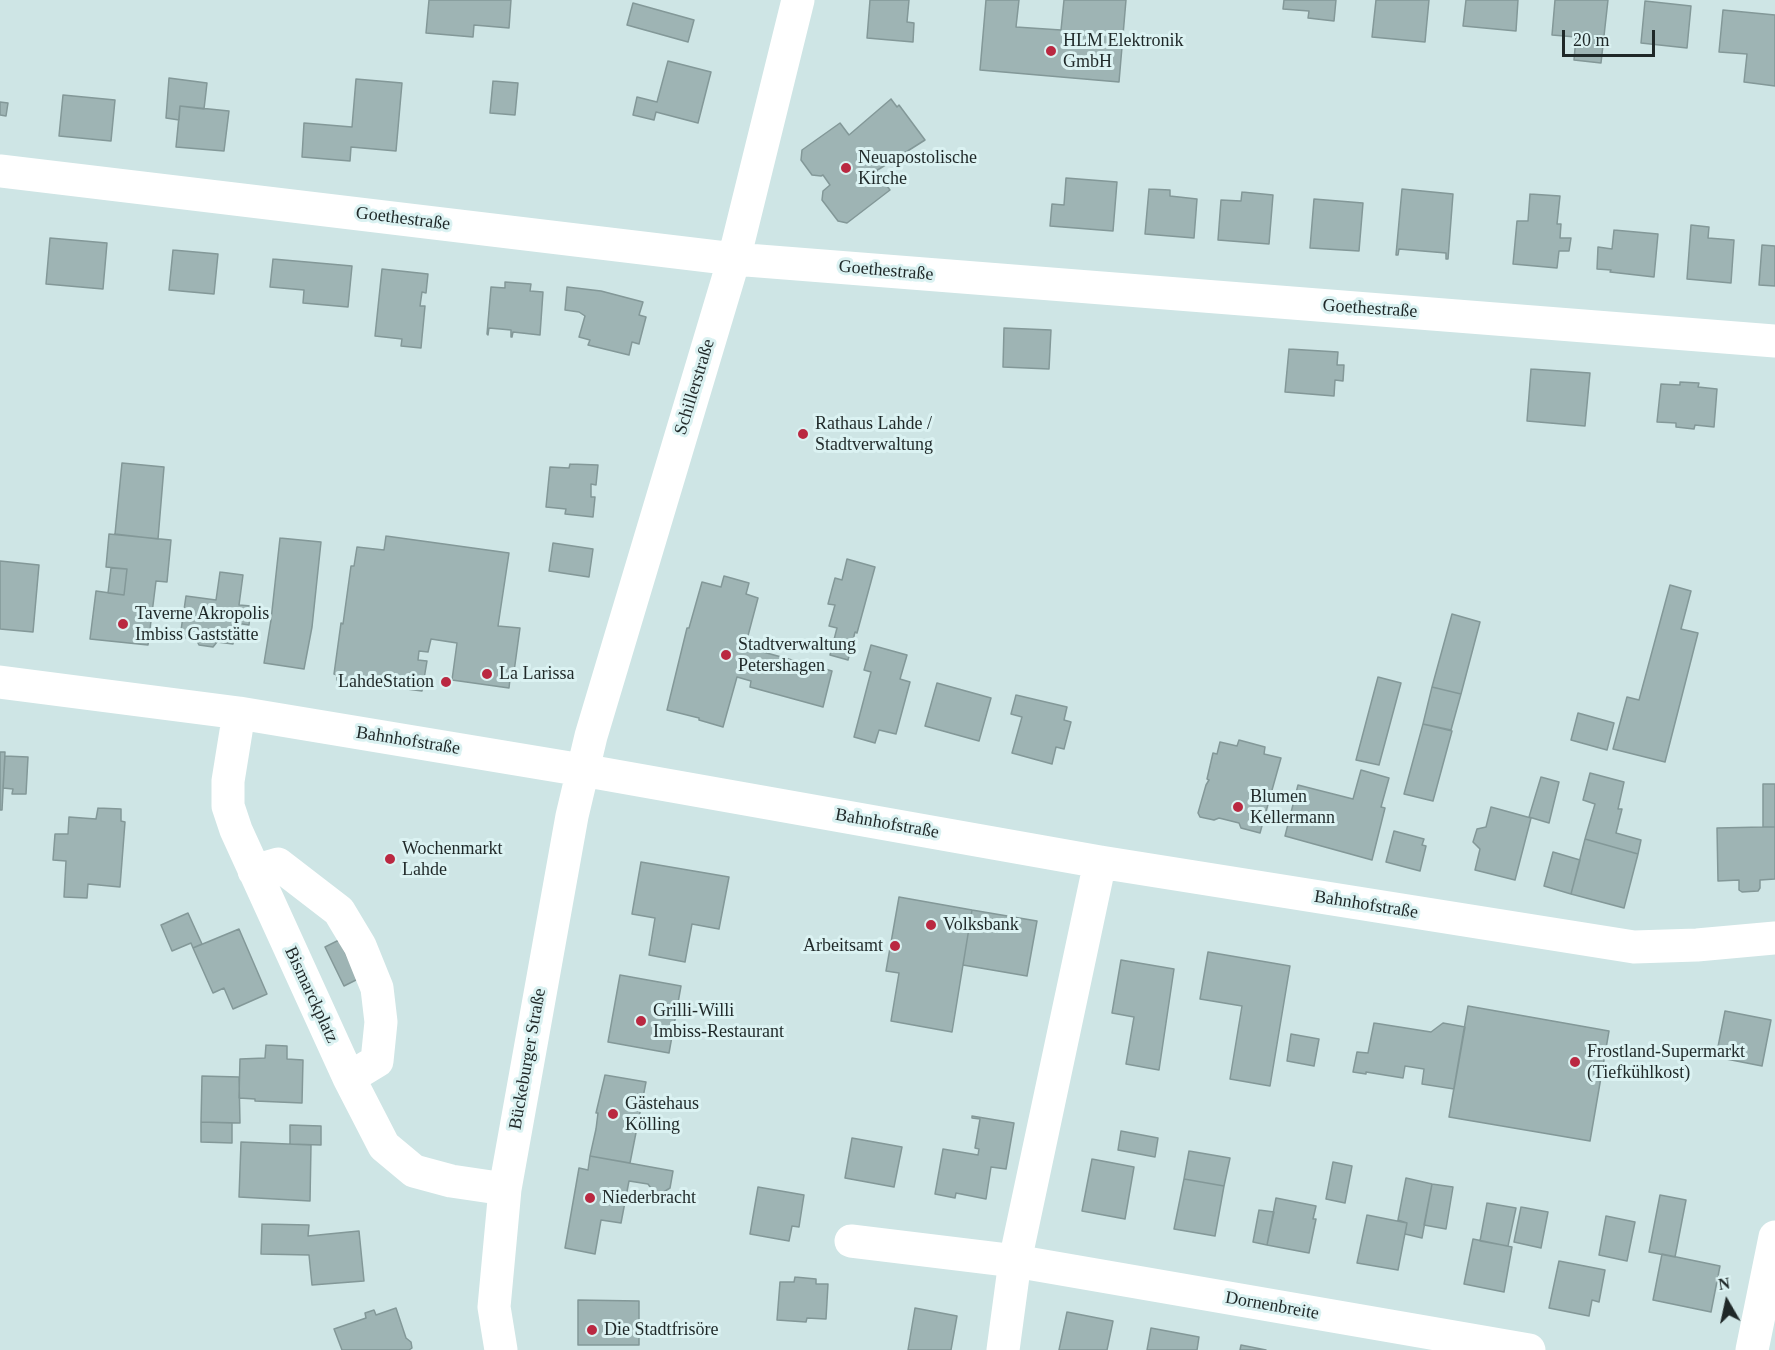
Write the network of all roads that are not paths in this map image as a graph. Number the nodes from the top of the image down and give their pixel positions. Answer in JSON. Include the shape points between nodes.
{"nodes":[{"id":1,"x":798,"y":0,"type":"edge"},
{"id":2,"x":0,"y":171,"type":"edge"},
{"id":3,"x":734,"y":259,"type":"junction"},
{"id":4,"x":1775,"y":341,"type":"edge"},
{"id":5,"x":0,"y":682,"type":"edge"},
{"id":6,"x":239,"y":713,"type":"junction"},
{"id":7,"x":582,"y":770,"type":"junction"},
{"id":8,"x":1100,"y":862,"type":"junction"},
{"id":9,"x":254,"y":871,"type":"junction"},
{"id":10,"x":1775,"y":938,"type":"edge"},
{"id":11,"x":349,"y":1078,"type":"junction"},
{"id":12,"x":505,"y":1188,"type":"junction"},
{"id":13,"x":1775,"y":1237,"type":"edge"},
{"id":14,"x":851,"y":1241,"type":"dead end"},
{"id":15,"x":1015,"y":1261,"type":"junction"},
{"id":16,"x":501,"y":1350,"type":"edge"},
{"id":17,"x":1003,"y":1350,"type":"edge"},
{"id":18,"x":1529,"y":1350,"type":"edge"},
{"id":19,"x":1753,"y":1350,"type":"edge"}],
"edges":[{"from":1,"to":3,"type":"street","name":"Schillerstraße"},
{"from":2,"to":3,"type":"street","name":"Goethestraße"},
{"from":3,"to":4,"type":"street","name":"Goethestraße","via":[[882,283]]},
{"from":3,"to":7,"type":"street","name":"Schillerstraße"},
{"from":5,"to":6,"type":"street","name":"Bahnhofstraße"},
{"from":6,"to":7,"type":"street","name":"Bahnhofstraße"},
{"from":6,"to":9,"type":"street","name":"Bismarckplatz","via":[[228,806]]},
{"from":7,"to":8,"type":"street","name":"Bahnhofstraße"},
{"from":7,"to":12,"type":"street","name":"Bückeburger Straße"},
{"from":8,"to":10,"type":"street","name":"Bahnhofstraße","via":[[1634,947]]},
{"from":8,"to":15,"type":"street"},
{"from":9,"to":11,"type":"street","name":"Bismarckplatz"},
{"from":9,"to":11,"type":"street","via":[[278,864],[339,911],[360,946],[377,988],[381,1022],[377,1061]]},
{"from":11,"to":12,"type":"street","name":"Bismarckplatz","via":[[384,1146],[414,1171],[451,1181]]},
{"from":12,"to":16,"type":"street","name":"Bückeburger Straße","via":[[494,1307]]},
{"from":13,"to":19,"type":"street"},
{"from":14,"to":15,"type":"street","name":"Dornenbreite"},
{"from":15,"to":17,"type":"street"},
{"from":15,"to":18,"type":"street","name":"Dornenbreite"}]}
